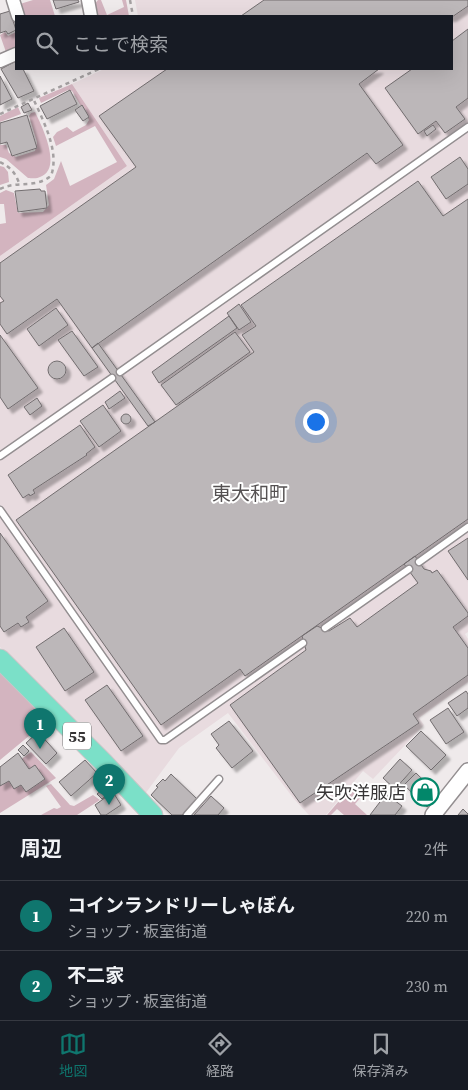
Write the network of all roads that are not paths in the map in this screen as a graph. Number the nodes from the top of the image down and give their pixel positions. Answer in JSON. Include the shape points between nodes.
{"nodes":[{"id":1,"x":13,"y":0,"type":"edge"},
{"id":2,"x":88,"y":0,"type":"edge"},
{"id":3,"x":18,"y":15,"type":"edge"},
{"id":4,"x":91,"y":15,"type":"edge"},
{"id":5,"x":15,"y":54,"type":"edge"},
{"id":6,"x":0,"y":62,"type":"edge"},
{"id":7,"x":468,"y":127,"type":"edge"},
{"id":8,"x":120,"y":372,"type":"dead end"},
{"id":9,"x":112,"y":378,"type":"dead end"},
{"id":10,"x":0,"y":456,"type":"edge"},
{"id":11,"x":0,"y":510,"type":"edge"},
{"id":12,"x":468,"y":527,"type":"edge"},
{"id":13,"x":419,"y":562,"type":"dead end"},
{"id":14,"x":409,"y":569,"type":"dead end"},
{"id":15,"x":325,"y":628,"type":"dead end"},
{"id":16,"x":304,"y":643,"type":"dead end"},
{"id":17,"x":0,"y":659,"type":"edge"},
{"id":18,"x":468,"y":771,"type":"edge"},
{"id":19,"x":219,"y":780,"type":"dead end"},
{"id":20,"x":153,"y":815,"type":"edge"},
{"id":21,"x":187,"y":815,"type":"edge"},
{"id":22,"x":433,"y":815,"type":"edge"}],
"edges":[{"from":1,"to":3,"type":"street"},
{"from":2,"to":4,"type":"street"},
{"from":5,"to":6,"type":"street"},
{"from":7,"to":8,"type":"lane"},
{"from":9,"to":10,"type":"lane"},
{"from":11,"to":16,"type":"lane","via":[[161,740]]},
{"from":12,"to":13,"type":"lane"},
{"from":14,"to":15,"type":"lane"},
{"from":17,"to":20,"type":"main road","number":"55"},
{"from":18,"to":22,"type":"street"},
{"from":19,"to":21,"type":"lane"}]}
